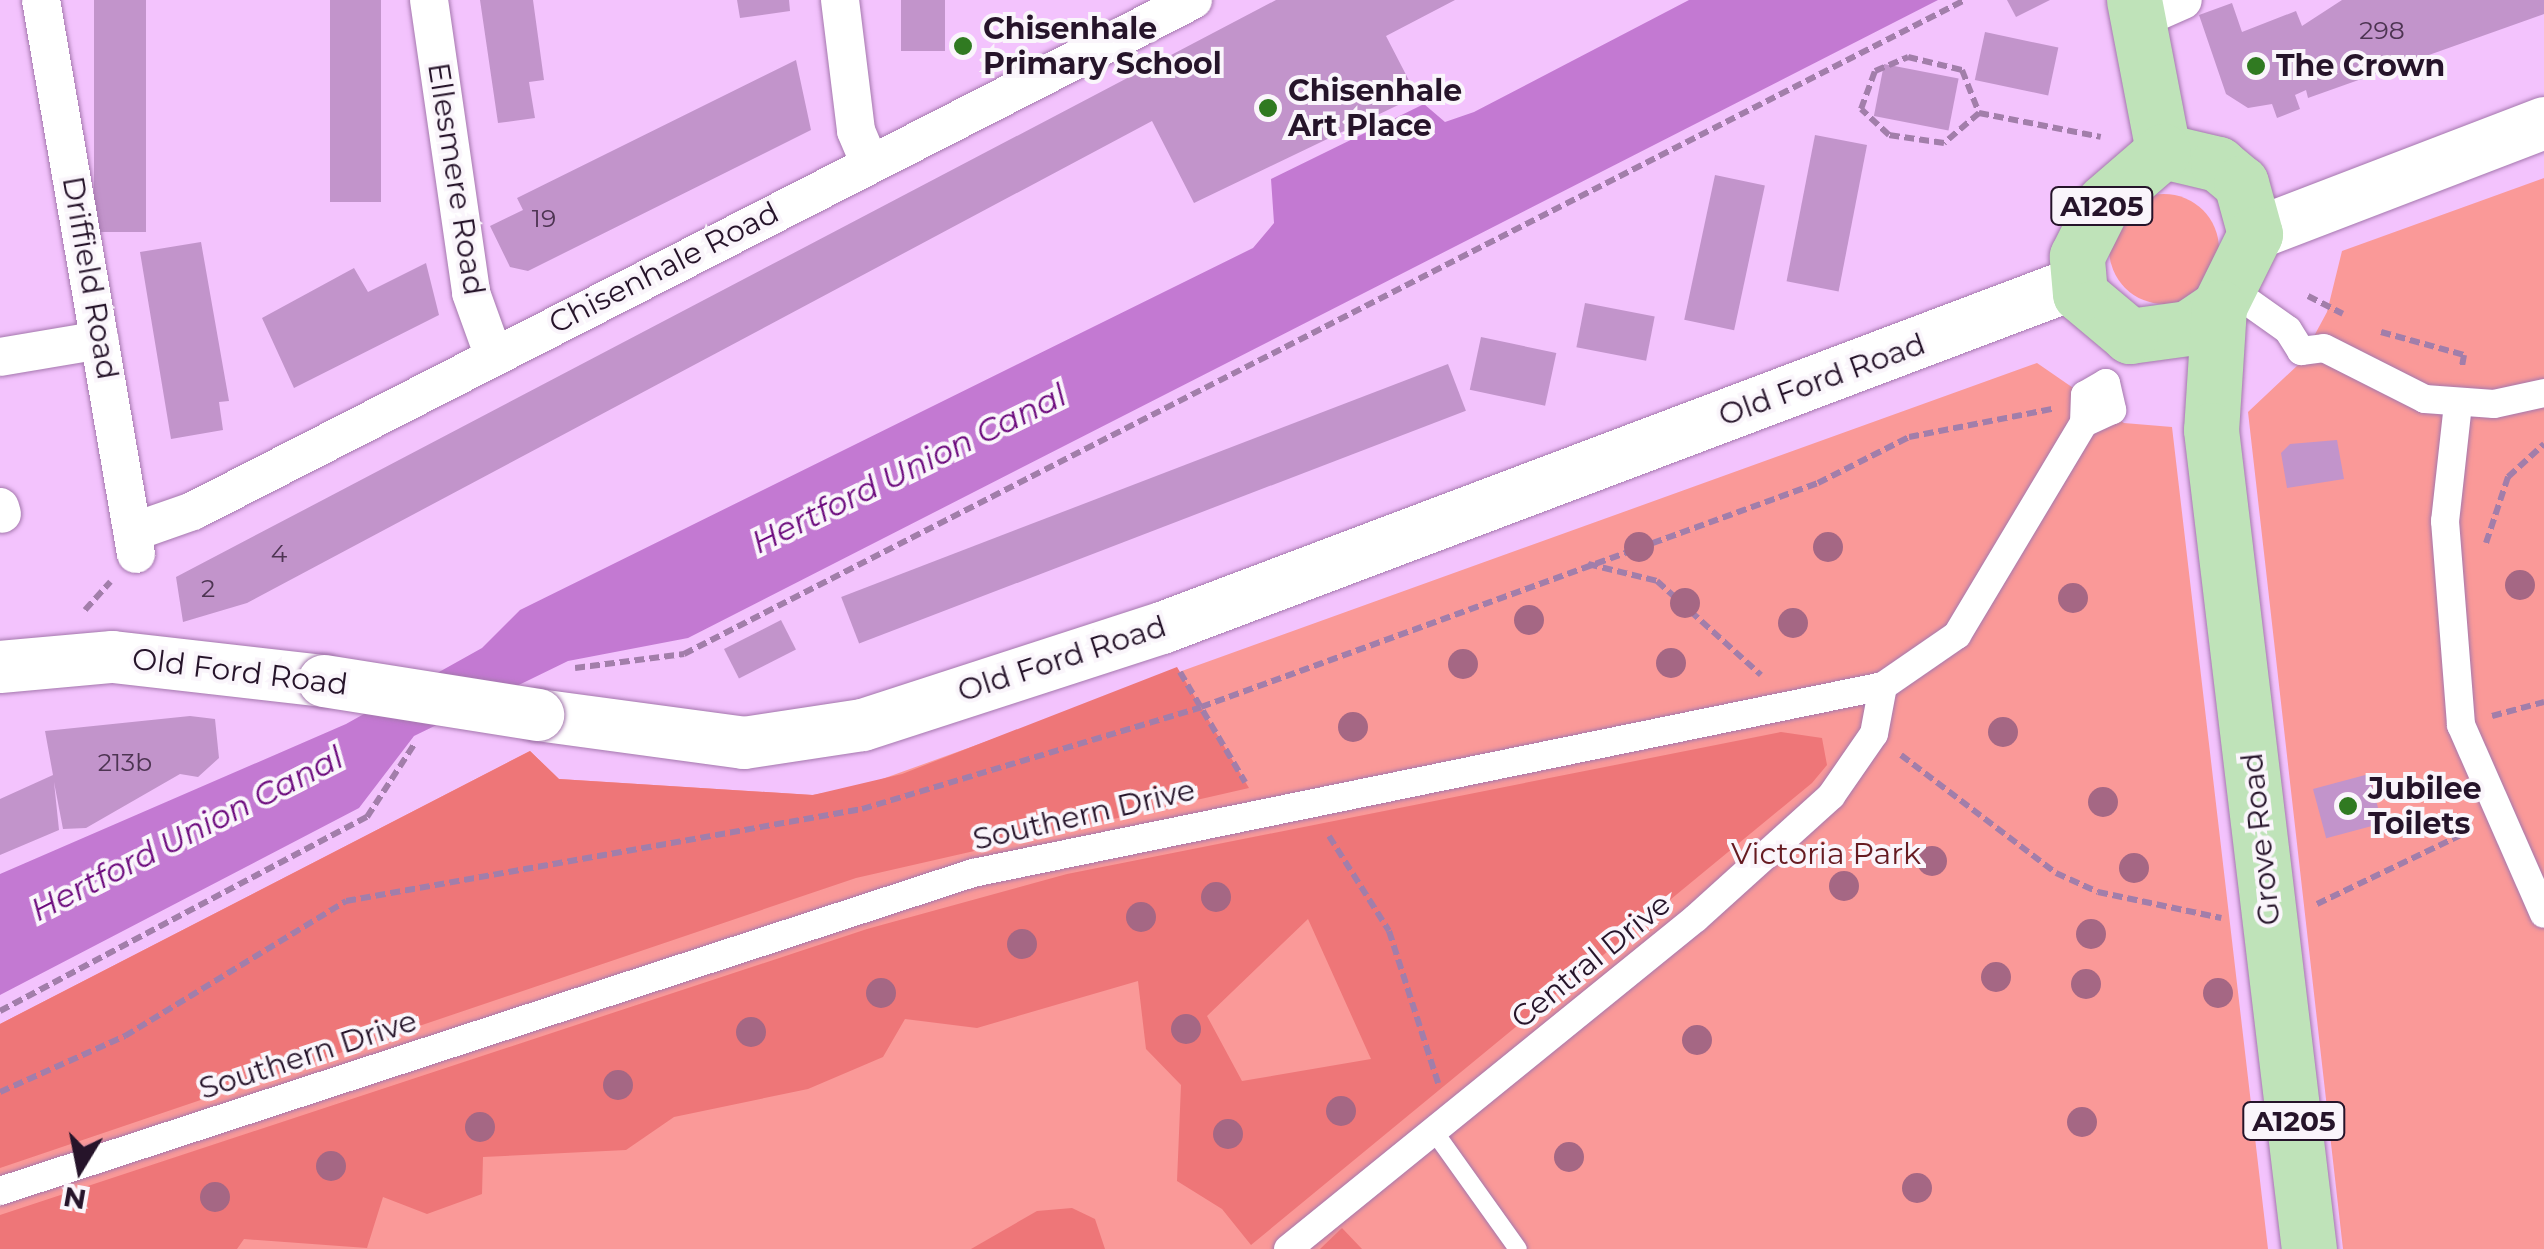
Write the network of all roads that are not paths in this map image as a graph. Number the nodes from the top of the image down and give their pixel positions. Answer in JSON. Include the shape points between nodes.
{"nodes":[{"id":1,"x":40,"y":0,"type":"edge"},
{"id":2,"x":429,"y":0,"type":"edge"},
{"id":3,"x":840,"y":0,"type":"edge"},
{"id":4,"x":1193,"y":0,"type":"edge"},
{"id":5,"x":2152,"y":6,"type":"edge"},
{"id":6,"x":2544,"y":123,"type":"edge"},
{"id":7,"x":2163,"y":151,"type":"junction"},
{"id":8,"x":870,"y":164,"type":"junction"},
{"id":9,"x":2255,"y":234,"type":"junction"},
{"id":10,"x":2076,"y":283,"type":"junction"},
{"id":11,"x":2226,"y":299,"type":"junction"},
{"id":12,"x":2154,"y":337,"type":"junction"},
{"id":13,"x":100,"y":340,"type":"junction"},
{"id":14,"x":493,"y":354,"type":"junction"},
{"id":15,"x":0,"y":356,"type":"edge"},
{"id":16,"x":2544,"y":394,"type":"edge"},
{"id":17,"x":2458,"y":404,"type":"junction"},
{"id":18,"x":2084,"y":423,"type":"dead end"},
{"id":19,"x":2211,"y":430,"type":"junction"},
{"id":20,"x":135,"y":544,"type":"joint"},
{"id":21,"x":0,"y":667,"type":"edge"},
{"id":22,"x":1883,"y":686,"type":"junction"},
{"id":23,"x":2544,"y":914,"type":"edge"},
{"id":24,"x":1440,"y":1124,"type":"junction"},
{"id":25,"x":0,"y":1191,"type":"edge"},
{"id":26,"x":1288,"y":1249,"type":"edge"},
{"id":27,"x":1518,"y":1249,"type":"edge"},
{"id":28,"x":2309,"y":1249,"type":"edge"}],
"edges":[{"from":1,"to":13,"type":"street","name":"Driffield Road"},
{"from":2,"to":14,"type":"street","name":"Ellesmere Road","via":[[471,293]]},
{"from":3,"to":8,"type":"street","via":[[856,131]]},
{"from":4,"to":8,"type":"street","name":"Chisenhale Road"},
{"from":5,"to":7,"type":"main road","number":"A1205"},
{"from":6,"to":9,"type":"main road"},
{"from":7,"to":9,"type":"main road","number":"A1205","via":[[2218,164],[2241,183]]},
{"from":7,"to":10,"type":"main road","number":"A1205","via":[[2104,202],[2083,234]]},
{"from":8,"to":14,"type":"street","name":"Chisenhale Road"},
{"from":9,"to":11,"type":"main road","name":"Grove Road","number":"A1205"},
{"from":10,"to":12,"type":"main road","via":[[2091,312],[2130,336]]},
{"from":10,"to":21,"type":"main road","name":"Old Ford Road","bridge":true,"via":[[1162,628],[863,725],[744,743],[113,657]]},
{"from":11,"to":12,"type":"main road"},
{"from":11,"to":17,"type":"street","via":[[2288,330],[2301,352],[2324,348],[2392,388]]},
{"from":11,"to":19,"type":"main road","name":"Grove Road","number":"A1205"},
{"from":12,"to":19,"type":"main road","name":"Grove Road","number":"A1205"},
{"from":13,"to":15,"type":"street"},
{"from":13,"to":20,"type":"street","name":"Driffield Road"},
{"from":14,"to":20,"type":"street","name":"Chisenhale Road"},
{"from":16,"to":17,"type":"street"},
{"from":17,"to":23,"type":"street","via":[[2446,521],[2462,725]]},
{"from":18,"to":22,"type":"street","name":"Southern Drive","via":[[1957,635]]},
{"from":19,"to":28,"type":"main road","name":"Grove Road","number":"A1205"},
{"from":22,"to":24,"type":"street","name":"Central Drive","via":[[1874,734],[1831,796],[1696,918]]},
{"from":22,"to":25,"type":"street","name":"Southern Drive","via":[[973,873]]},
{"from":24,"to":26,"type":"street","name":"Central Drive"},
{"from":24,"to":27,"type":"lane"}]}
